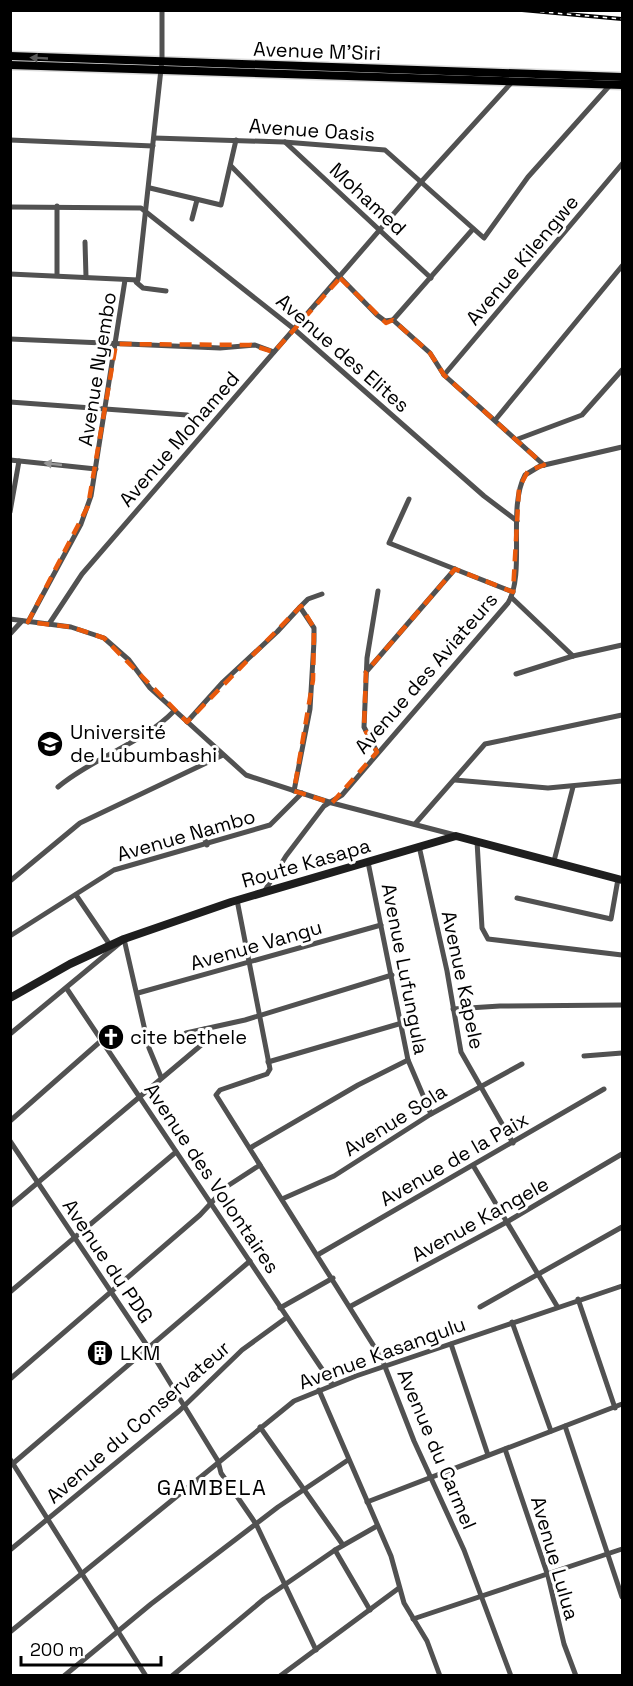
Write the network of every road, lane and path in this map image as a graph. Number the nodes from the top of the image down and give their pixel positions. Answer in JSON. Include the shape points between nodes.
{"nodes":[{"id":1,"x":162,"y":10,"type":"edge"},
{"id":2,"x":10,"y":56,"type":"edge"},
{"id":3,"x":10,"y":65,"type":"edge"},
{"id":4,"x":161,"y":65,"type":"junction"},
{"id":5,"x":622,"y":77,"type":"edge"},
{"id":6,"x":512,"y":82,"type":"junction"},
{"id":7,"x":610,"y":84,"type":"junction"},
{"id":8,"x":622,"y":85,"type":"edge"},
{"id":9,"x":154,"y":138,"type":"junction"},
{"id":10,"x":10,"y":140,"type":"edge"},
{"id":11,"x":236,"y":140,"type":"junction"},
{"id":12,"x":284,"y":141,"type":"junction"},
{"id":13,"x":153,"y":146,"type":"junction"},
{"id":14,"x":622,"y":164,"type":"edge"},
{"id":15,"x":231,"y":166,"type":"junction"},
{"id":16,"x":422,"y":181,"type":"junction"},
{"id":17,"x":150,"y":188,"type":"junction"},
{"id":18,"x":197,"y":200,"type":"junction"},
{"id":19,"x":57,"y":206,"type":"junction"},
{"id":20,"x":10,"y":207,"type":"edge"},
{"id":21,"x":147,"y":212,"type":"junction"},
{"id":22,"x":192,"y":219,"type":"dead end"},
{"id":23,"x":473,"y":230,"type":"junction"},
{"id":24,"x":381,"y":231,"type":"junction"},
{"id":25,"x":85,"y":242,"type":"dead end"},
{"id":26,"x":622,"y":266,"type":"edge"},
{"id":27,"x":10,"y":274,"type":"edge"},
{"id":28,"x":57,"y":275,"type":"junction"},
{"id":29,"x":86,"y":277,"type":"junction"},
{"id":30,"x":340,"y":278,"type":"junction"},
{"id":31,"x":431,"y":278,"type":"junction"},
{"id":32,"x":125,"y":280,"type":"junction"},
{"id":33,"x":136,"y":282,"type":"junction"},
{"id":34,"x":166,"y":291,"type":"dead end"},
{"id":35,"x":393,"y":320,"type":"junction"},
{"id":36,"x":294,"y":329,"type":"junction"},
{"id":37,"x":10,"y":339,"type":"edge"},
{"id":38,"x":116,"y":344,"type":"junction"},
{"id":39,"x":273,"y":352,"type":"junction"},
{"id":40,"x":622,"y":370,"type":"edge"},
{"id":41,"x":444,"y":375,"type":"junction"},
{"id":42,"x":10,"y":402,"type":"edge"},
{"id":43,"x":106,"y":410,"type":"junction"},
{"id":44,"x":187,"y":415,"type":"dead end"},
{"id":45,"x":496,"y":419,"type":"junction"},
{"id":46,"x":518,"y":439,"type":"junction"},
{"id":47,"x":622,"y":447,"type":"edge"},
{"id":48,"x":10,"y":460,"type":"edge"},
{"id":49,"x":19,"y":461,"type":"junction"},
{"id":50,"x":544,"y":465,"type":"junction"},
{"id":51,"x":96,"y":469,"type":"junction"},
{"id":52,"x":409,"y":499,"type":"dead end"},
{"id":53,"x":10,"y":512,"type":"edge"},
{"id":54,"x":517,"y":521,"type":"junction"},
{"id":55,"x":455,"y":569,"type":"junction"},
{"id":56,"x":378,"y":591,"type":"dead end"},
{"id":57,"x":322,"y":594,"type":"dead end"},
{"id":58,"x":512,"y":595,"type":"junction"},
{"id":59,"x":300,"y":607,"type":"junction"},
{"id":60,"x":10,"y":619,"type":"edge"},
{"id":61,"x":25,"y":621,"type":"junction"},
{"id":62,"x":50,"y":624,"type":"junction"},
{"id":63,"x":10,"y":634,"type":"edge"},
{"id":64,"x":622,"y":645,"type":"edge"},
{"id":65,"x":573,"y":656,"type":"junction"},
{"id":66,"x":366,"y":672,"type":"junction"},
{"id":67,"x":516,"y":674,"type":"dead end"},
{"id":68,"x":174,"y":711,"type":"junction"},
{"id":69,"x":622,"y":717,"type":"edge"},
{"id":70,"x":187,"y":722,"type":"junction"},
{"id":71,"x":377,"y":752,"type":"junction"},
{"id":72,"x":223,"y":755,"type":"junction"},
{"id":73,"x":454,"y":780,"type":"junction"},
{"id":74,"x":622,"y":781,"type":"edge"},
{"id":75,"x":58,"y":787,"type":"dead end"},
{"id":76,"x":573,"y":787,"type":"junction"},
{"id":77,"x":294,"y":790,"type":"junction"},
{"id":78,"x":302,"y":793,"type":"junction"},
{"id":79,"x":332,"y":803,"type":"junction"},
{"id":80,"x":199,"y":824,"type":"dead end"},
{"id":81,"x":415,"y":824,"type":"junction"},
{"id":82,"x":456,"y":836,"type":"junction"},
{"id":83,"x":477,"y":841,"type":"junction"},
{"id":84,"x":207,"y":845,"type":"junction"},
{"id":85,"x":419,"y":846,"type":"junction"},
{"id":86,"x":554,"y":861,"type":"junction"},
{"id":87,"x":368,"y":862,"type":"junction"},
{"id":88,"x":620,"y":880,"type":"edge"},
{"id":89,"x":10,"y":881,"type":"edge"},
{"id":90,"x":264,"y":892,"type":"junction"},
{"id":91,"x":76,"y":895,"type":"junction"},
{"id":92,"x":517,"y":898,"type":"dead end"},
{"id":93,"x":237,"y":900,"type":"junction"},
{"id":94,"x":381,"y":925,"type":"junction"},
{"id":95,"x":10,"y":936,"type":"edge"},
{"id":96,"x":124,"y":939,"type":"junction"},
{"id":97,"x":110,"y":945,"type":"junction"},
{"id":98,"x":622,"y":955,"type":"edge"},
{"id":99,"x":248,"y":964,"type":"junction"},
{"id":100,"x":392,"y":975,"type":"junction"},
{"id":101,"x":67,"y":989,"type":"junction"},
{"id":102,"x":138,"y":993,"type":"junction"},
{"id":103,"x":10,"y":998,"type":"edge"},
{"id":104,"x":622,"y":1005,"type":"edge"},
{"id":105,"x":453,"y":1009,"type":"junction"},
{"id":106,"x":258,"y":1016,"type":"junction"},
{"id":107,"x":402,"y":1023,"type":"junction"},
{"id":108,"x":205,"y":1029,"type":"junction"},
{"id":109,"x":186,"y":1033,"type":"dead end"},
{"id":110,"x":10,"y":1034,"type":"edge"},
{"id":111,"x":102,"y":1040,"type":"junction"},
{"id":112,"x":622,"y":1053,"type":"edge"},
{"id":113,"x":584,"y":1056,"type":"dead end"},
{"id":114,"x":408,"y":1060,"type":"junction"},
{"id":115,"x":268,"y":1062,"type":"junction"},
{"id":116,"x":522,"y":1064,"type":"dead end"},
{"id":117,"x":161,"y":1077,"type":"junction"},
{"id":118,"x":479,"y":1086,"type":"junction"},
{"id":119,"x":604,"y":1089,"type":"dead end"},
{"id":120,"x":139,"y":1096,"type":"junction"},
{"id":121,"x":431,"y":1114,"type":"junction"},
{"id":122,"x":10,"y":1121,"type":"edge"},
{"id":123,"x":10,"y":1141,"type":"edge"},
{"id":124,"x":513,"y":1143,"type":"junction"},
{"id":125,"x":250,"y":1148,"type":"junction"},
{"id":126,"x":176,"y":1152,"type":"junction"},
{"id":127,"x":622,"y":1154,"type":"edge"},
{"id":128,"x":260,"y":1165,"type":"junction"},
{"id":129,"x":474,"y":1167,"type":"junction"},
{"id":130,"x":37,"y":1183,"type":"junction"},
{"id":131,"x":282,"y":1199,"type":"junction"},
{"id":132,"x":210,"y":1204,"type":"junction"},
{"id":133,"x":10,"y":1206,"type":"edge"},
{"id":134,"x":505,"y":1223,"type":"junction"},
{"id":135,"x":622,"y":1227,"type":"edge"},
{"id":136,"x":74,"y":1237,"type":"junction"},
{"id":137,"x":319,"y":1254,"type":"junction"},
{"id":138,"x":250,"y":1261,"type":"junction"},
{"id":139,"x":537,"y":1273,"type":"junction"},
{"id":140,"x":333,"y":1278,"type":"junction"},
{"id":141,"x":622,"y":1286,"type":"edge"},
{"id":142,"x":10,"y":1292,"type":"edge"},
{"id":143,"x":110,"y":1292,"type":"junction"},
{"id":144,"x":578,"y":1299,"type":"junction"},
{"id":145,"x":351,"y":1306,"type":"junction"},
{"id":146,"x":557,"y":1306,"type":"junction"},
{"id":147,"x":480,"y":1307,"type":"dead end"},
{"id":148,"x":280,"y":1308,"type":"junction"},
{"id":149,"x":286,"y":1317,"type":"junction"},
{"id":150,"x":512,"y":1322,"type":"junction"},
{"id":151,"x":451,"y":1344,"type":"junction"},
{"id":152,"x":148,"y":1347,"type":"junction"},
{"id":153,"x":385,"y":1366,"type":"junction"},
{"id":154,"x":10,"y":1379,"type":"edge"},
{"id":155,"x":332,"y":1384,"type":"junction"},
{"id":156,"x":319,"y":1390,"type":"junction"},
{"id":157,"x":183,"y":1405,"type":"junction"},
{"id":158,"x":622,"y":1405,"type":"edge"},
{"id":159,"x":615,"y":1407,"type":"junction"},
{"id":160,"x":565,"y":1426,"type":"junction"},
{"id":161,"x":260,"y":1427,"type":"junction"},
{"id":162,"x":551,"y":1431,"type":"junction"},
{"id":163,"x":505,"y":1449,"type":"junction"},
{"id":164,"x":488,"y":1455,"type":"junction"},
{"id":165,"x":348,"y":1460,"type":"junction"},
{"id":166,"x":218,"y":1461,"type":"junction"},
{"id":167,"x":11,"y":1463,"type":"edge"},
{"id":168,"x":432,"y":1477,"type":"junction"},
{"id":169,"x":304,"y":1488,"type":"junction"},
{"id":170,"x":367,"y":1502,"type":"junction"},
{"id":171,"x":48,"y":1521,"type":"junction"},
{"id":172,"x":256,"y":1524,"type":"junction"},
{"id":173,"x":377,"y":1526,"type":"junction"},
{"id":174,"x":343,"y":1545,"type":"junction"},
{"id":175,"x":622,"y":1549,"type":"edge"},
{"id":176,"x":10,"y":1550,"type":"edge"},
{"id":177,"x":335,"y":1550,"type":"junction"},
{"id":178,"x":609,"y":1554,"type":"junction"},
{"id":179,"x":83,"y":1575,"type":"junction"},
{"id":180,"x":548,"y":1576,"type":"junction"},
{"id":181,"x":284,"y":1585,"type":"junction"},
{"id":182,"x":399,"y":1588,"type":"junction"},
{"id":183,"x":622,"y":1597,"type":"edge"},
{"id":184,"x":482,"y":1598,"type":"junction"},
{"id":185,"x":370,"y":1610,"type":"junction"},
{"id":186,"x":413,"y":1619,"type":"junction"},
{"id":187,"x":10,"y":1632,"type":"edge"},
{"id":188,"x":118,"y":1632,"type":"junction"},
{"id":189,"x":316,"y":1650,"type":"junction"},
{"id":190,"x":438,"y":1675,"type":"edge"},
{"id":191,"x":64,"y":1676,"type":"edge"},
{"id":192,"x":146,"y":1676,"type":"edge"},
{"id":193,"x":172,"y":1676,"type":"edge"},
{"id":194,"x":280,"y":1676,"type":"edge"},
{"id":195,"x":511,"y":1676,"type":"edge"},
{"id":196,"x":576,"y":1676,"type":"edge"}],
"edges":[{"from":1,"to":4,"type":"street","name":"Avenue Nyembo"},
{"from":4,"to":2,"type":"highway","name":"Avenue M'Siri","one_way":true},
{"from":3,"to":4,"type":"highway","name":"Avenue M'Siri"},
{"from":4,"to":5,"type":"highway","name":"Avenue M'Siri"},
{"from":4,"to":6,"type":"highway","name":"Avenue M'Siri"},
{"from":4,"to":9,"type":"street","name":"Avenue Nyembo"},
{"from":6,"to":7,"type":"highway","name":"Avenue M'Siri"},
{"from":6,"to":16,"type":"street","name":"Avenue Mohamed"},
{"from":7,"to":8,"type":"highway","name":"Avenue M'Siri"},
{"from":7,"to":23,"type":"street","via":[[528,177],[486,236]]},
{"from":9,"to":11,"type":"street","name":"Avenue Oasis"},
{"from":9,"to":13,"type":"street","name":"Avenue Nyembo"},
{"from":10,"to":13,"type":"street"},
{"from":11,"to":12,"type":"street","name":"Avenue Oasis"},
{"from":11,"to":15,"type":"street"},
{"from":12,"to":16,"type":"street","name":"Avenue Oasis","via":[[385,150]]},
{"from":12,"to":24,"type":"street","name":"Mohamed"},
{"from":13,"to":17,"type":"street","name":"Avenue Nyembo"},
{"from":14,"to":41,"type":"street","name":"Avenue Kilengwe"},
{"from":15,"to":18,"type":"street","via":[[221,205]]},
{"from":15,"to":30,"type":"street"},
{"from":16,"to":23,"type":"street","name":"Avenue Oasis"},
{"from":16,"to":24,"type":"street","name":"Avenue Mohamed"},
{"from":17,"to":18,"type":"street"},
{"from":17,"to":21,"type":"street","name":"Avenue Nyembo"},
{"from":18,"to":22,"type":"street"},
{"from":19,"to":20,"type":"street"},
{"from":19,"to":21,"type":"street","via":[[135,207]]},
{"from":19,"to":28,"type":"street"},
{"from":21,"to":33,"type":"street","name":"Avenue Nyembo"},
{"from":21,"to":36,"type":"street","name":"Avenue des Elites"},
{"from":23,"to":31,"type":"street"},
{"from":24,"to":30,"type":"street","name":"Avenue Mohamed"},
{"from":24,"to":31,"type":"street","name":"Mohamed"},
{"from":25,"to":29,"type":"street"},
{"from":26,"to":45,"type":"street"},
{"from":27,"to":28,"type":"street"},
{"from":28,"to":29,"type":"street"},
{"from":29,"to":32,"type":"street"},
{"from":30,"to":35,"type":"street","via":[[381,319]]},
{"from":30,"to":36,"type":"street","name":"Avenue Mohamed"},
{"from":31,"to":35,"type":"street"},
{"from":32,"to":33,"type":"street","name":"Avenue Nyembo"},
{"from":32,"to":38,"type":"street","name":"Avenue Nyembo"},
{"from":33,"to":34,"type":"street","via":[[142,288]]},
{"from":35,"to":41,"type":"street","via":[[430,353]]},
{"from":36,"to":39,"type":"street","name":"Avenue Mohamed"},
{"from":36,"to":54,"type":"street","name":"Avenue des Elites"},
{"from":37,"to":38,"type":"street"},
{"from":38,"to":39,"type":"street","via":[[220,348],[251,345]]},
{"from":38,"to":43,"type":"street","name":"Avenue Nyembo"},
{"from":39,"to":62,"type":"street","name":"Avenue Mohamed","via":[[82,574]]},
{"from":40,"to":46,"type":"street","via":[[582,415]]},
{"from":41,"to":45,"type":"street"},
{"from":42,"to":43,"type":"street"},
{"from":43,"to":44,"type":"street"},
{"from":43,"to":51,"type":"street","name":"Avenue Nyembo"},
{"from":45,"to":46,"type":"street"},
{"from":46,"to":50,"type":"street"},
{"from":47,"to":50,"type":"street","name":"Avenue des Aviateurs"},
{"from":48,"to":49,"type":"street"},
{"from":51,"to":49,"type":"street","one_way":true},
{"from":49,"to":53,"type":"street"},
{"from":50,"to":54,"type":"street","name":"Avenue des Aviateurs","via":[[531,469],[523,478]]},
{"from":51,"to":61,"type":"street","name":"Avenue Nyembo","via":[[85,516]]},
{"from":52,"to":55,"type":"street","via":[[389,543]]},
{"from":54,"to":58,"type":"street","name":"Avenue des Aviateurs"},
{"from":55,"to":58,"type":"street"},
{"from":55,"to":66,"type":"street"},
{"from":56,"to":66,"type":"street"},
{"from":57,"to":59,"type":"street"},
{"from":58,"to":65,"type":"street"},
{"from":58,"to":71,"type":"street","name":"Avenue des Aviateurs"},
{"from":59,"to":70,"type":"street"},
{"from":59,"to":77,"type":"street","via":[[314,628],[314,661],[310,709]]},
{"from":60,"to":61,"type":"street"},
{"from":61,"to":62,"type":"street"},
{"from":61,"to":63,"type":"street","name":"Avenue Nyembo"},
{"from":62,"to":68,"type":"street","via":[[104,638]]},
{"from":64,"to":65,"type":"street"},
{"from":65,"to":67,"type":"street"},
{"from":66,"to":71,"type":"street","via":[[364,727]]},
{"from":68,"to":70,"type":"street"},
{"from":68,"to":75,"type":"street","via":[[156,728],[76,772]]},
{"from":69,"to":73,"type":"street","via":[[489,743]]},
{"from":70,"to":72,"type":"street"},
{"from":71,"to":79,"type":"street","name":"Avenue des Aviateurs"},
{"from":72,"to":77,"type":"street","via":[[246,775]]},
{"from":72,"to":89,"type":"street","via":[[80,823]]},
{"from":73,"to":76,"type":"street","via":[[515,787]]},
{"from":73,"to":81,"type":"street"},
{"from":74,"to":76,"type":"street"},
{"from":76,"to":86,"type":"street"},
{"from":77,"to":78,"type":"street"},
{"from":78,"to":79,"type":"street"},
{"from":78,"to":84,"type":"street","name":"Avenue Nambo","via":[[270,825]]},
{"from":79,"to":81,"type":"street"},
{"from":79,"to":90,"type":"street","name":"Avenue des Aviateurs","via":[[324,806]]},
{"from":80,"to":84,"type":"street"},
{"from":81,"to":82,"type":"street"},
{"from":82,"to":83,"type":"main road","name":"Route Kasapa"},
{"from":82,"to":85,"type":"main road","name":"Route Kasapa"},
{"from":83,"to":86,"type":"main road","name":"Route Kasapa"},
{"from":83,"to":98,"type":"street","via":[[482,928],[488,939]]},
{"from":84,"to":91,"type":"street","name":"Avenue Nambo","via":[[124,867]]},
{"from":85,"to":87,"type":"main road","name":"Route Kasapa"},
{"from":85,"to":105,"type":"street","name":"Avenue Kapele"},
{"from":86,"to":88,"type":"main road","name":"Route Kasapa"},
{"from":87,"to":90,"type":"main road","name":"Route Kasapa"},
{"from":87,"to":94,"type":"street","name":"Avenue Lufungula"},
{"from":88,"to":92,"type":"street","via":[[611,919]]},
{"from":90,"to":93,"type":"main road","name":"Route Kasapa"},
{"from":91,"to":95,"type":"street","name":"Avenue Nambo"},
{"from":91,"to":97,"type":"street"},
{"from":93,"to":96,"type":"main road","name":"Route Kasapa"},
{"from":93,"to":99,"type":"street"},
{"from":94,"to":99,"type":"street","name":"Avenue Vangu"},
{"from":94,"to":100,"type":"street","name":"Avenue Lufungula"},
{"from":96,"to":97,"type":"main road","name":"Route Kasapa"},
{"from":96,"to":101,"type":"street"},
{"from":96,"to":102,"type":"street"},
{"from":97,"to":103,"type":"main road","name":"Route Kasapa"},
{"from":99,"to":102,"type":"street","name":"Avenue Vangu"},
{"from":99,"to":106,"type":"street"},
{"from":100,"to":106,"type":"street"},
{"from":100,"to":107,"type":"street","name":"Avenue Lufungula"},
{"from":101,"to":110,"type":"street"},
{"from":101,"to":111,"type":"street","name":"Avenue des Volontaires"},
{"from":102,"to":117,"type":"street","via":[[149,1048]]},
{"from":104,"to":105,"type":"street"},
{"from":105,"to":118,"type":"street","name":"Avenue Kapele","via":[[462,1057]]},
{"from":106,"to":108,"type":"street"},
{"from":106,"to":115,"type":"street"},
{"from":107,"to":114,"type":"street","name":"Avenue Lufungula"},
{"from":107,"to":115,"type":"street"},
{"from":108,"to":109,"type":"street"},
{"from":108,"to":117,"type":"street","via":[[206,1041]]},
{"from":111,"to":120,"type":"street","name":"Avenue des Volontaires"},
{"from":111,"to":122,"type":"street"},
{"from":112,"to":113,"type":"street"},
{"from":114,"to":121,"type":"street","name":"Avenue Lufungula"},
{"from":114,"to":125,"type":"street"},
{"from":115,"to":125,"type":"street","name":"Avenue du Carmel","via":[[267,1074],[216,1094]]},
{"from":116,"to":118,"type":"street","name":"Avenue Sola"},
{"from":117,"to":120,"type":"street"},
{"from":118,"to":121,"type":"street","name":"Avenue Sola"},
{"from":118,"to":124,"type":"street","name":"Avenue Kapele"},
{"from":119,"to":124,"type":"street","name":"Avenue de la Paix"},
{"from":120,"to":126,"type":"street","name":"Avenue des Volontaires"},
{"from":120,"to":130,"type":"street"},
{"from":121,"to":131,"type":"street","name":"Avenue Sola","via":[[334,1176]]},
{"from":123,"to":130,"type":"street","name":"Avenue du PDG"},
{"from":124,"to":129,"type":"street","name":"Avenue de la Paix"},
{"from":125,"to":128,"type":"street","name":"Avenue du Carmel"},
{"from":126,"to":132,"type":"street","name":"Avenue des Volontaires"},
{"from":126,"to":136,"type":"street"},
{"from":127,"to":134,"type":"street","name":"Avenue Kangele"},
{"from":128,"to":131,"type":"street","name":"Avenue du Carmel"},
{"from":128,"to":132,"type":"street","via":[[226,1187]]},
{"from":129,"to":134,"type":"street"},
{"from":129,"to":137,"type":"street","name":"Avenue de la Paix"},
{"from":130,"to":133,"type":"street"},
{"from":130,"to":136,"type":"street","name":"Avenue du PDG"},
{"from":131,"to":137,"type":"street","name":"Avenue du Carmel"},
{"from":132,"to":138,"type":"street","name":"Avenue des Volontaires"},
{"from":132,"to":143,"type":"street"},
{"from":134,"to":139,"type":"street"},
{"from":134,"to":145,"type":"street","name":"Avenue Kangele"},
{"from":135,"to":139,"type":"street"},
{"from":136,"to":142,"type":"street"},
{"from":136,"to":143,"type":"street","name":"Avenue du PDG"},
{"from":137,"to":140,"type":"street","name":"Avenue du Carmel"},
{"from":138,"to":148,"type":"street","name":"Avenue des Volontaires"},
{"from":138,"to":152,"type":"street"},
{"from":139,"to":146,"type":"street"},
{"from":139,"to":147,"type":"street"},
{"from":140,"to":145,"type":"street","name":"Avenue du Carmel"},
{"from":140,"to":148,"type":"street"},
{"from":141,"to":144,"type":"street","name":"Avenue Kasangulu"},
{"from":143,"to":152,"type":"street","name":"Avenue du PDG"},
{"from":143,"to":154,"type":"street"},
{"from":144,"to":146,"type":"street","name":"Avenue Kasangulu"},
{"from":144,"to":159,"type":"street"},
{"from":145,"to":153,"type":"street","name":"Avenue du Carmel"},
{"from":146,"to":150,"type":"street","name":"Avenue Kasangulu"},
{"from":148,"to":149,"type":"street","name":"Avenue des Volontaires"},
{"from":149,"to":155,"type":"street","name":"Avenue des Volontaires"},
{"from":149,"to":157,"type":"street","name":"Avenue du Conservateur","via":[[242,1350]]},
{"from":150,"to":151,"type":"street","name":"Avenue Kasangulu"},
{"from":150,"to":162,"type":"street"},
{"from":151,"to":153,"type":"street","name":"Avenue Kasangulu"},
{"from":151,"to":164,"type":"street"},
{"from":152,"to":157,"type":"street","name":"Avenue du PDG"},
{"from":152,"to":167,"type":"street"},
{"from":153,"to":155,"type":"street","name":"Avenue Kasangulu"},
{"from":153,"to":168,"type":"street","name":"Avenue du Carmel"},
{"from":155,"to":156,"type":"street","name":"Avenue Kasangulu"},
{"from":156,"to":161,"type":"street","name":"Avenue Kasangulu","via":[[285,1407]]},
{"from":156,"to":165,"type":"street"},
{"from":157,"to":166,"type":"street","name":"Avenue du PDG"},
{"from":157,"to":171,"type":"street","name":"Avenue du Conservateur"},
{"from":158,"to":159,"type":"street"},
{"from":159,"to":160,"type":"street"},
{"from":160,"to":162,"type":"street"},
{"from":160,"to":178,"type":"street"},
{"from":161,"to":166,"type":"street","name":"Avenue Kasangulu"},
{"from":161,"to":169,"type":"street"},
{"from":162,"to":163,"type":"street"},
{"from":163,"to":164,"type":"street"},
{"from":163,"to":180,"type":"street","name":"Avenue Lulua"},
{"from":164,"to":168,"type":"street"},
{"from":165,"to":169,"type":"street"},
{"from":165,"to":170,"type":"street"},
{"from":166,"to":172,"type":"street","name":"Avenue du PDG","via":[[221,1473]]},
{"from":166,"to":179,"type":"street","name":"Avenue Kasangulu"},
{"from":167,"to":171,"type":"street"},
{"from":168,"to":170,"type":"street"},
{"from":168,"to":184,"type":"street","name":"Avenue du Carmel"},
{"from":169,"to":172,"type":"street"},
{"from":169,"to":174,"type":"street"},
{"from":170,"to":173,"type":"street"},
{"from":171,"to":176,"type":"street","name":"Avenue du Conservateur"},
{"from":171,"to":179,"type":"street"},
{"from":172,"to":181,"type":"street","name":"Avenue du PDG"},
{"from":172,"to":188,"type":"street"},
{"from":173,"to":174,"type":"street"},
{"from":173,"to":182,"type":"street","via":[[391,1556]]},
{"from":174,"to":177,"type":"street"},
{"from":175,"to":178,"type":"street"},
{"from":177,"to":181,"type":"street"},
{"from":177,"to":185,"type":"street"},
{"from":178,"to":180,"type":"street"},
{"from":178,"to":183,"type":"street"},
{"from":179,"to":187,"type":"street","name":"Avenue Kasangulu"},
{"from":179,"to":188,"type":"street"},
{"from":180,"to":184,"type":"street"},
{"from":180,"to":196,"type":"street","name":"Avenue Lulua"},
{"from":181,"to":189,"type":"street","name":"Avenue du PDG"},
{"from":181,"to":193,"type":"street","via":[[244,1613]]},
{"from":182,"to":185,"type":"street"},
{"from":182,"to":186,"type":"street"},
{"from":184,"to":186,"type":"street"},
{"from":184,"to":195,"type":"street","name":"Avenue du Carmel"},
{"from":185,"to":189,"type":"street"},
{"from":186,"to":190,"type":"street","via":[[427,1641]]},
{"from":188,"to":191,"type":"street"},
{"from":188,"to":192,"type":"street"},
{"from":189,"to":194,"type":"street"}]}
